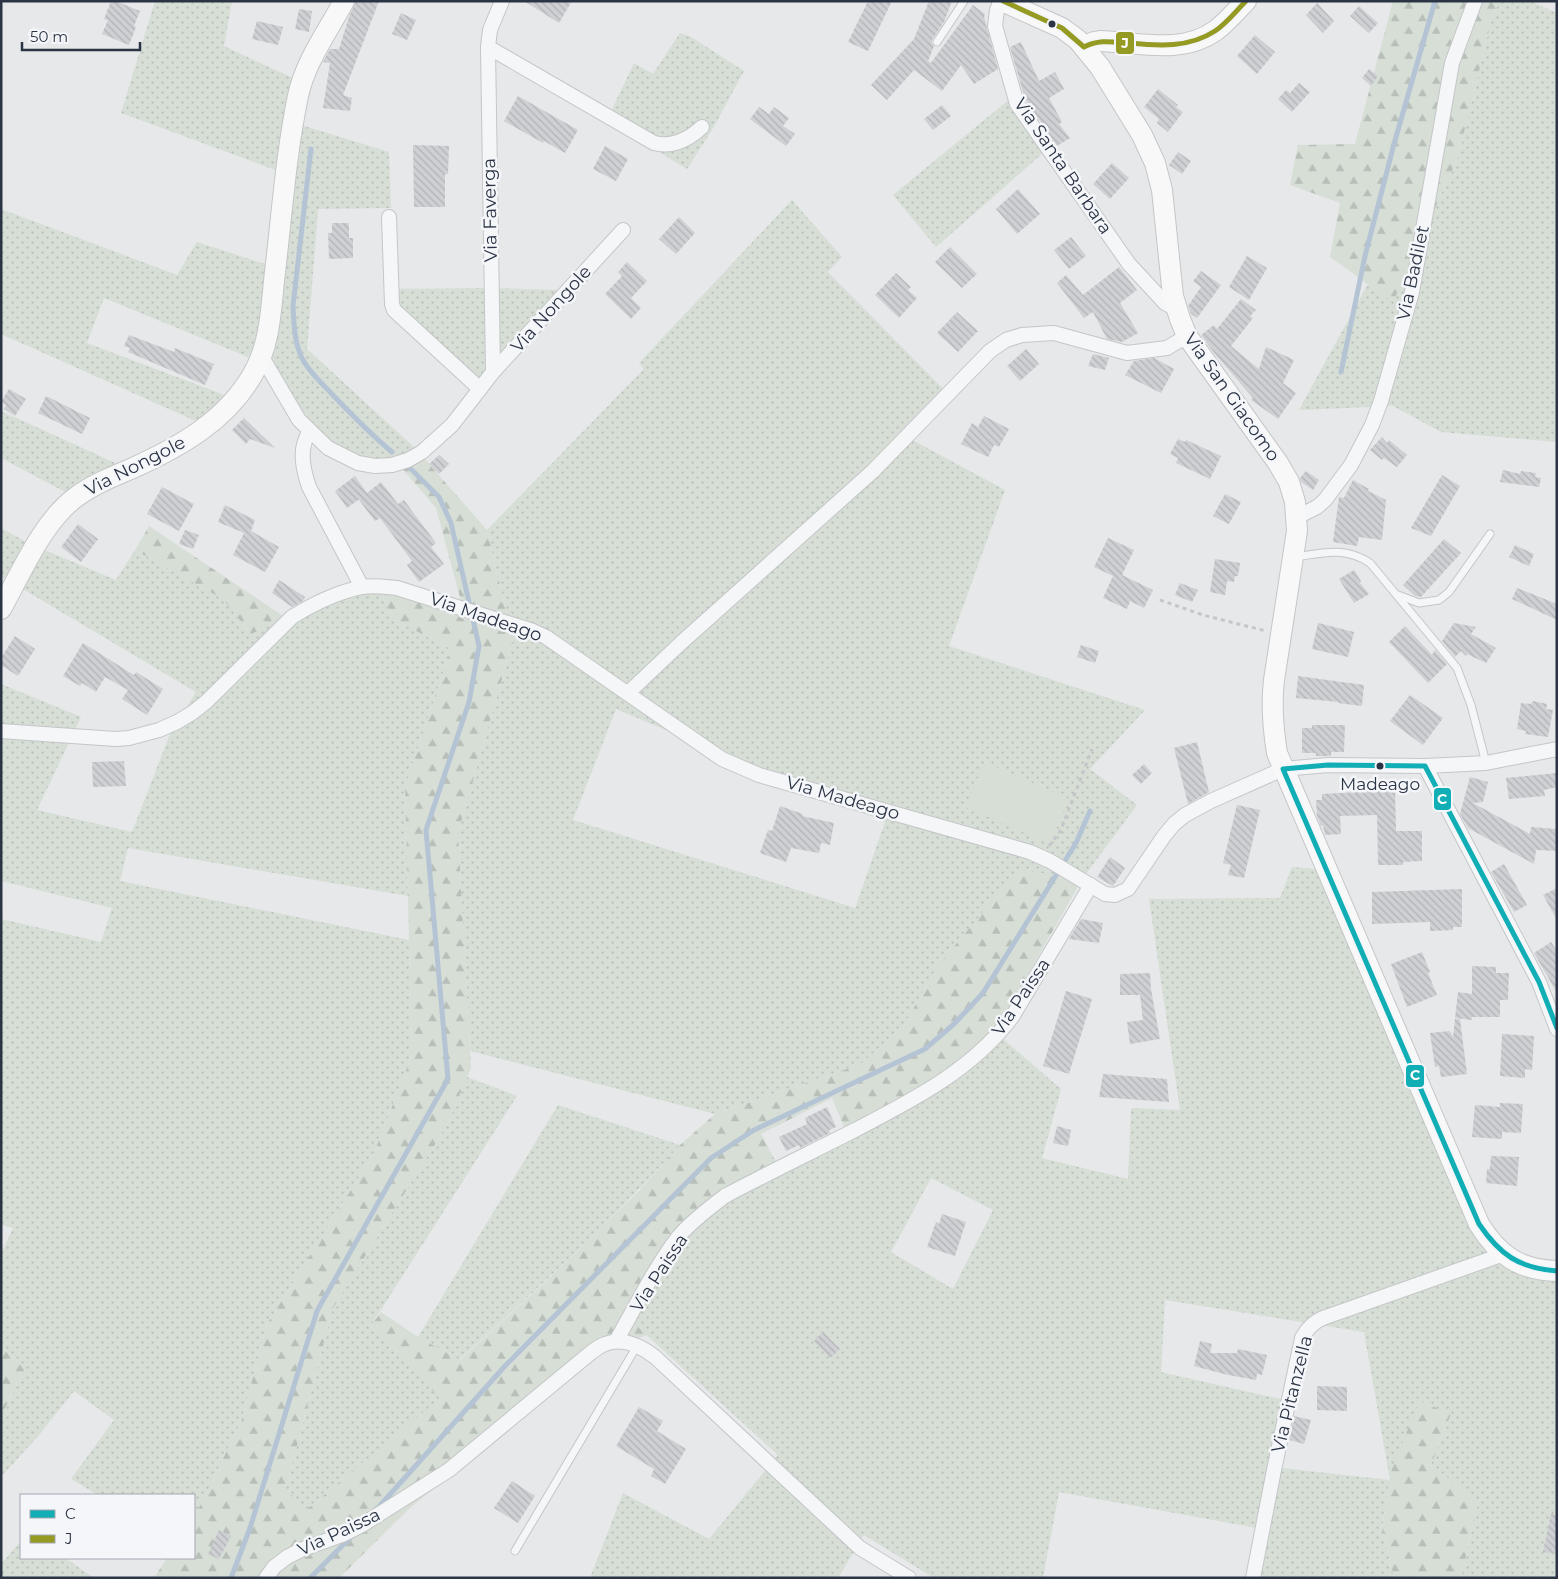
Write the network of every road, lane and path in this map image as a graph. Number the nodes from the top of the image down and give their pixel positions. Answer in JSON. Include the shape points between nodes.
{"nodes":[{"id":1,"x":344,"y":1,"type":"edge"},
{"id":2,"x":502,"y":1,"type":"edge"},
{"id":3,"x":964,"y":1,"type":"edge"},
{"id":4,"x":1001,"y":1,"type":"edge"},
{"id":5,"x":1246,"y":1,"type":"edge"},
{"id":6,"x":1475,"y":1,"type":"edge"},
{"id":7,"x":937,"y":42,"type":"dead end"},
{"id":8,"x":488,"y":47,"type":"junction"},
{"id":9,"x":1084,"y":47,"type":"junction"},
{"id":10,"x":702,"y":127,"type":"dead end"},
{"id":11,"x":389,"y":217,"type":"dead end"},
{"id":12,"x":622,"y":230,"type":"dead end"},
{"id":13,"x":1176,"y":309,"type":"junction"},
{"id":14,"x":1188,"y":336,"type":"junction"},
{"id":15,"x":262,"y":356,"type":"junction"},
{"id":16,"x":493,"y":372,"type":"junction"},
{"id":17,"x":480,"y":389,"type":"junction"},
{"id":18,"x":310,"y":431,"type":"junction"},
{"id":19,"x":1297,"y":517,"type":"junction"},
{"id":20,"x":1490,"y":534,"type":"dead end"},
{"id":21,"x":1294,"y":557,"type":"junction"},
{"id":22,"x":362,"y":587,"type":"junction"},
{"id":23,"x":1395,"y":594,"type":"junction"},
{"id":24,"x":1160,"y":600,"type":"dead end"},
{"id":25,"x":1,"y":609,"type":"edge"},
{"id":26,"x":1281,"y":634,"type":"junction"},
{"id":27,"x":628,"y":693,"type":"junction"},
{"id":28,"x":1,"y":731,"type":"edge"},
{"id":29,"x":1092,"y":749,"type":"dead end"},
{"id":30,"x":1557,"y":749,"type":"edge"},
{"id":31,"x":1486,"y":763,"type":"junction"},
{"id":32,"x":1425,"y":766,"type":"junction"},
{"id":33,"x":1284,"y":769,"type":"junction"},
{"id":34,"x":1030,"y":852,"type":"junction"},
{"id":35,"x":1091,"y":885,"type":"junction"},
{"id":36,"x":1557,"y":1029,"type":"edge"},
{"id":37,"x":1504,"y":1254,"type":"junction"},
{"id":38,"x":1557,"y":1271,"type":"edge"},
{"id":39,"x":616,"y":1341,"type":"junction"},
{"id":40,"x":637,"y":1346,"type":"junction"},
{"id":41,"x":515,"y":1551,"type":"dead end"},
{"id":42,"x":266,"y":1578,"type":"edge"},
{"id":43,"x":909,"y":1578,"type":"edge"},
{"id":44,"x":1253,"y":1578,"type":"edge"}],
"edges":[{"from":1,"to":15,"type":"street","name":"Via Nongole","via":[[305,72],[299,94]]},
{"from":2,"to":8,"type":"street","name":"Via Faverga","via":[[490,30]]},
{"from":3,"to":7,"type":"lane"},
{"from":4,"to":9,"type":"street","via":[[1062,28]]},
{"from":4,"to":13,"type":"street","name":"Via Santa Barbara","via":[[995,26],[1017,104],[1129,264],[1165,303]]},
{"from":5,"to":9,"type":"street","via":[[1216,30],[1195,41],[1170,46],[1094,42]]},
{"from":6,"to":19,"type":"street","name":"Via Badilet","via":[[1452,63],[1412,292],[1381,401],[1351,465],[1325,500]]},
{"from":8,"to":10,"type":"street","via":[[654,143],[676,143]]},
{"from":8,"to":16,"type":"street","name":"Via Faverga"},
{"from":9,"to":13,"type":"street","name":"Via San Giacomo","via":[[1107,78],[1155,162],[1162,190]]},
{"from":11,"to":17,"type":"street","via":[[394,310]]},
{"from":12,"to":16,"type":"street","name":"Via Nongole"},
{"from":13,"to":14,"type":"street","name":"Via San Giacomo"},
{"from":14,"to":19,"type":"street","name":"Via San Giacomo","via":[[1285,474]]},
{"from":14,"to":27,"type":"street","via":[[1167,348],[1127,353],[1054,333],[1022,335],[990,350],[873,471]]},
{"from":15,"to":18,"type":"street","name":"Via Nongole","via":[[299,420]]},
{"from":15,"to":25,"type":"street","name":"Via Nongole","via":[[243,389],[204,430],[163,454],[99,483],[65,507],[48,527]]},
{"from":16,"to":17,"type":"street","name":"Via Nongole"},
{"from":17,"to":18,"type":"street","name":"Via Nongole","via":[[434,442],[408,460],[392,465],[375,466],[350,460],[328,448]]},
{"from":18,"to":22,"type":"street","via":[[303,445],[303,466],[309,488]]},
{"from":19,"to":21,"type":"street","name":"Via San Giacomo"},
{"from":20,"to":23,"type":"lane","via":[[1449,592],[1439,600],[1419,603]]},
{"from":21,"to":23,"type":"lane","via":[[1337,551],[1350,553],[1370,563]]},
{"from":21,"to":26,"type":"street","name":"Via San Giacomo"},
{"from":22,"to":27,"type":"street","name":"Via Madeago","via":[[397,588],[418,593],[533,631]]},
{"from":22,"to":28,"type":"street","name":"Via Madeago","via":[[320,602],[292,617],[206,702],[159,730],[115,739]]},
{"from":23,"to":31,"type":"lane","via":[[1458,668]]},
{"from":24,"to":26,"type":"path","via":[[1203,616]]},
{"from":26,"to":33,"type":"street","name":"Via San Giacomo","via":[[1272,718]]},
{"from":27,"to":34,"type":"street","name":"Via Madeago","via":[[739,768]]},
{"from":29,"to":34,"type":"path","via":[[1061,830],[1049,847]]},
{"from":30,"to":31,"type":"street","name":"Via Madeago"},
{"from":31,"to":32,"type":"street","name":"Via Madeago"},
{"from":32,"to":33,"type":"street","name":"Via Madeago","via":[[1328,765]]},
{"from":32,"to":36,"type":"street","via":[[1539,982]]},
{"from":33,"to":35,"type":"street","name":"Via Madeago","via":[[1198,807],[1174,824],[1125,892],[1110,895]]},
{"from":33,"to":37,"type":"street","name":"Via San Giacomo","via":[[1479,1224]]},
{"from":34,"to":35,"type":"street","name":"Via Madeago"},
{"from":35,"to":39,"type":"street","name":"Via Paissa","via":[[998,1035],[964,1065],[924,1093],[725,1196],[710,1207],[669,1250]]},
{"from":37,"to":38,"type":"street","name":"Via San Giacomo","via":[[1526,1267]]},
{"from":37,"to":44,"type":"street","name":"Via Pitanzella","via":[[1323,1318],[1310,1326],[1302,1338]]},
{"from":39,"to":40,"type":"street"},
{"from":39,"to":42,"type":"street","name":"Via Paissa","via":[[588,1354],[449,1470],[362,1525],[287,1557]]},
{"from":40,"to":41,"type":"lane"},
{"from":40,"to":43,"type":"street","via":[[655,1357],[860,1548]]}]}
